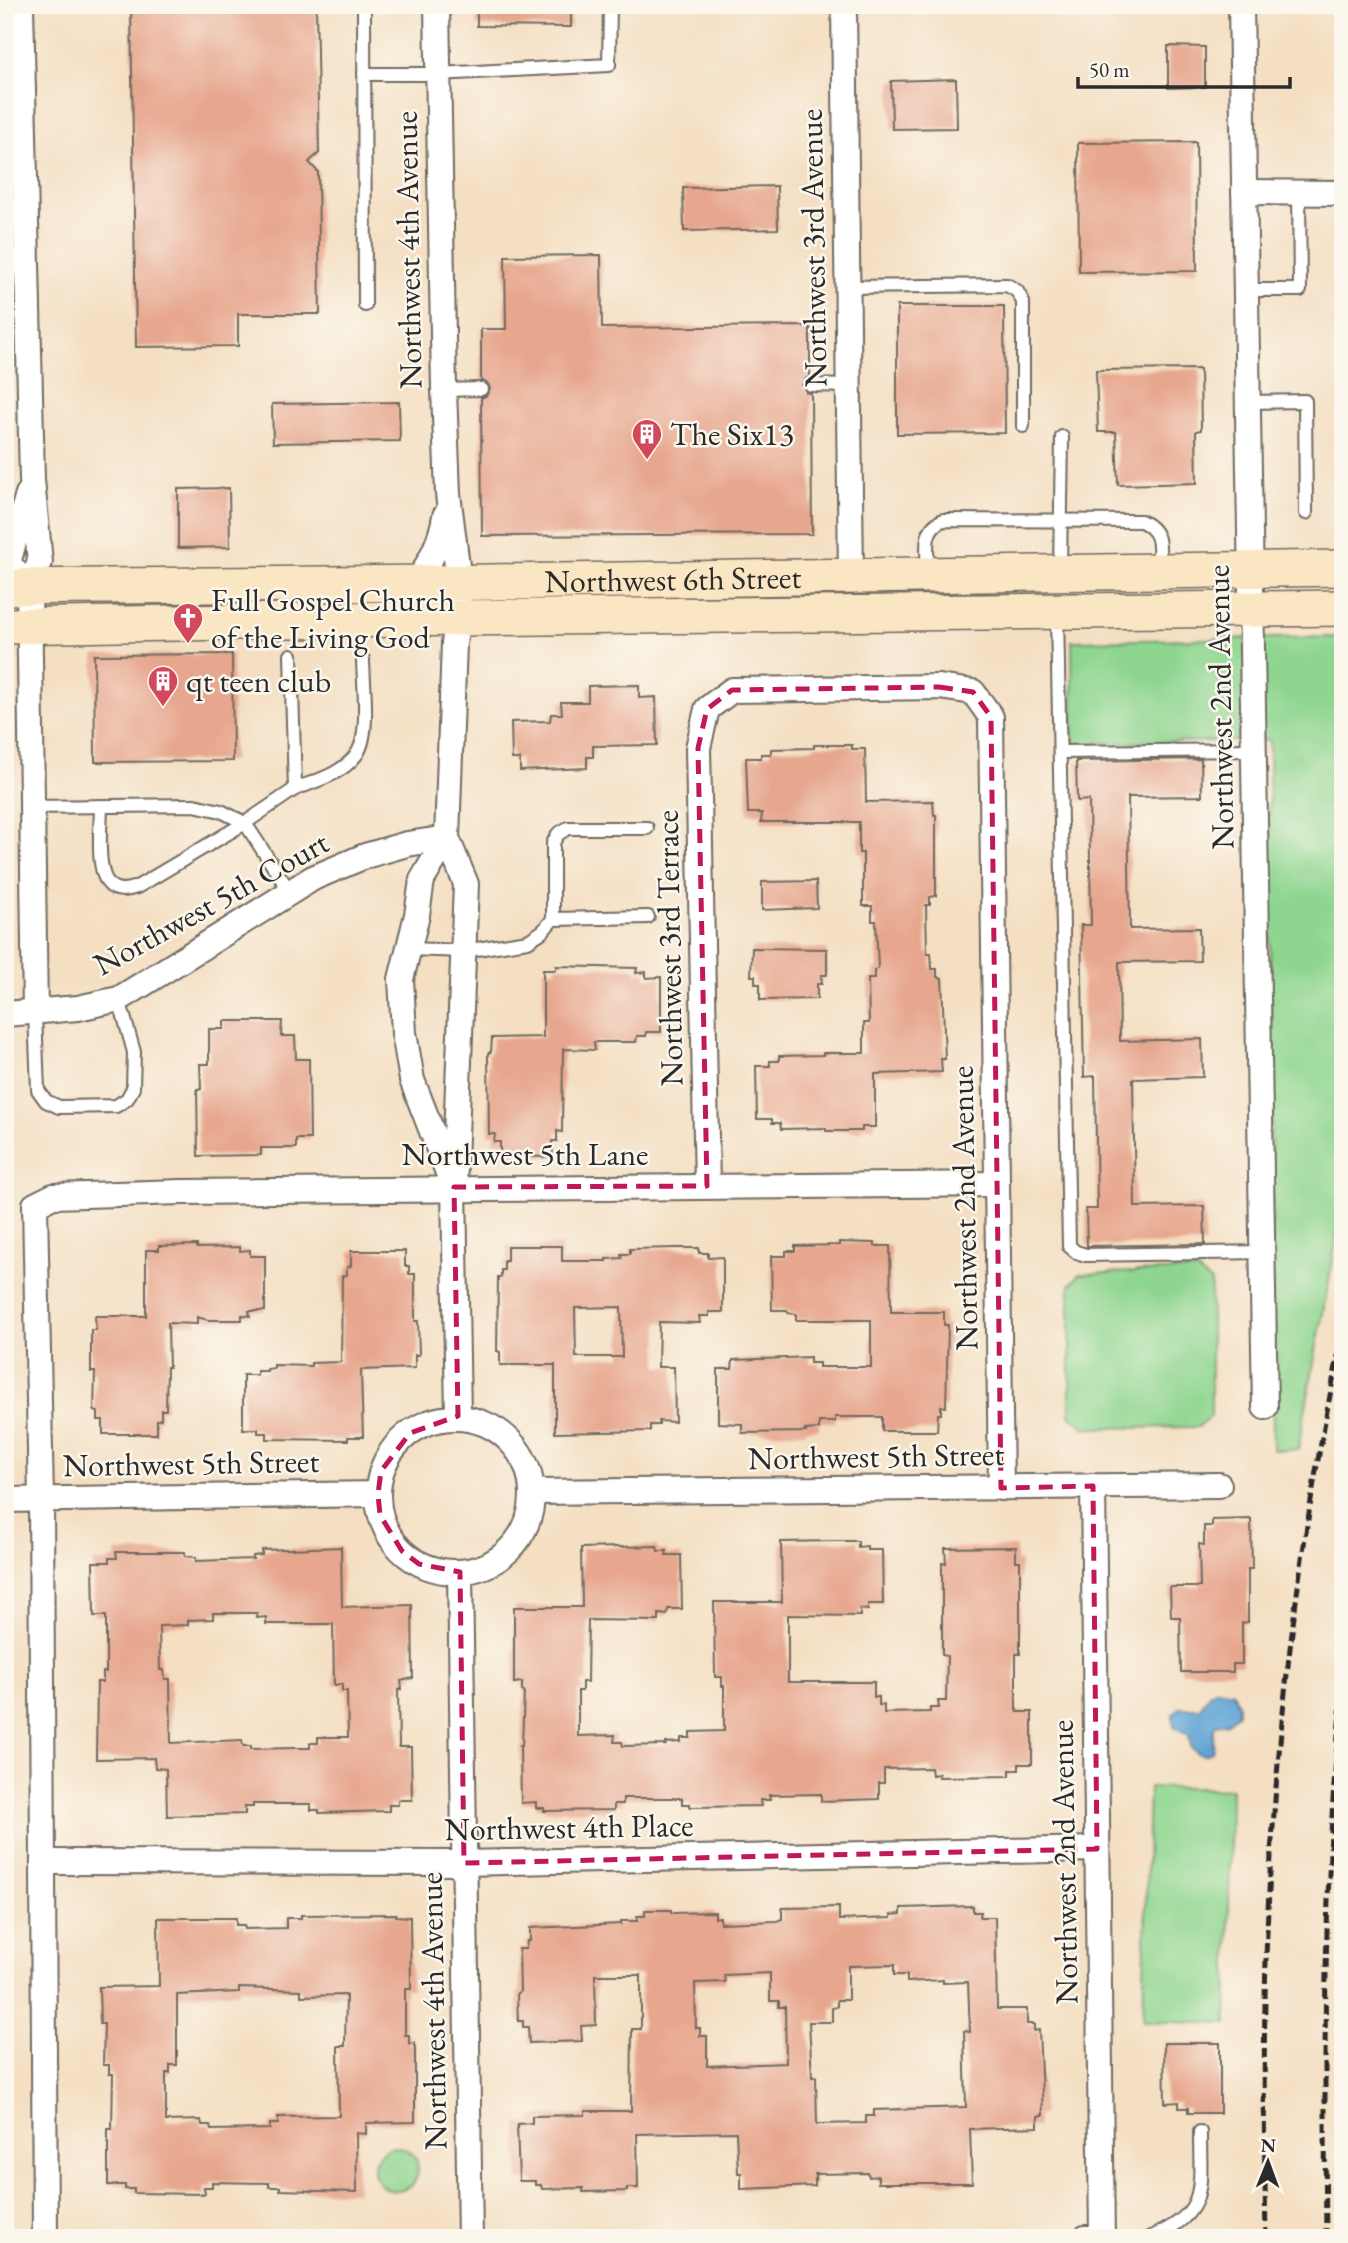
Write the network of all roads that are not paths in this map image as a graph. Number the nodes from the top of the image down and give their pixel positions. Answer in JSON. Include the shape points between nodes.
{"nodes":[{"id":1,"x":21,"y":5,"type":"edge"},
{"id":2,"x":363,"y":5,"type":"edge"},
{"id":3,"x":437,"y":5,"type":"edge"},
{"id":4,"x":610,"y":5,"type":"edge"},
{"id":5,"x":844,"y":5,"type":"edge"},
{"id":6,"x":1241,"y":5,"type":"edge"},
{"id":7,"x":364,"y":74,"type":"junction"},
{"id":8,"x":438,"y":74,"type":"junction"},
{"id":9,"x":1244,"y":192,"type":"junction"},
{"id":10,"x":1299,"y":192,"type":"junction"},
{"id":11,"x":1343,"y":193,"type":"edge"},
{"id":12,"x":848,"y":287,"type":"junction"},
{"id":13,"x":1245,"y":290,"type":"junction"},
{"id":14,"x":365,"y":305,"type":"dead end"},
{"id":15,"x":811,"y":385,"type":"dead end"},
{"id":16,"x":848,"y":386,"type":"junction"},
{"id":17,"x":481,"y":389,"type":"dead end"},
{"id":18,"x":444,"y":390,"type":"junction"},
{"id":19,"x":1247,"y":402,"type":"junction"},
{"id":20,"x":1023,"y":426,"type":"dead end"},
{"id":21,"x":1062,"y":438,"type":"dead end"},
{"id":22,"x":448,"y":494,"type":"junction"},
{"id":23,"x":1306,"y":513,"type":"dead end"},
{"id":24,"x":1061,"y":521,"type":"junction"},
{"id":25,"x":1343,"y":568,"type":"edge"},
{"id":26,"x":1250,"y":569,"type":"junction"},
{"id":27,"x":1160,"y":571,"type":"junction"},
{"id":28,"x":1060,"y":572,"type":"junction"},
{"id":29,"x":928,"y":574,"type":"junction"},
{"id":30,"x":851,"y":575,"type":"junction"},
{"id":31,"x":459,"y":582,"type":"junction"},
{"id":32,"x":417,"y":583,"type":"junction"},
{"id":33,"x":17,"y":587,"type":"edge"},
{"id":34,"x":1343,"y":608,"type":"edge"},
{"id":35,"x":1250,"y":609,"type":"junction"},
{"id":36,"x":1057,"y":611,"type":"junction"},
{"id":37,"x":458,"y":618,"type":"junction"},
{"id":38,"x":18,"y":626,"type":"edge"},
{"id":39,"x":290,"y":655,"type":"dead end"},
{"id":40,"x":363,"y":659,"type":"dead end"},
{"id":41,"x":707,"y":709,"type":"joint"},
{"id":42,"x":1253,"y":750,"type":"junction"},
{"id":43,"x":1060,"y":752,"type":"junction"},
{"id":44,"x":295,"y":789,"type":"junction"},
{"id":45,"x":101,"y":806,"type":"junction"},
{"id":46,"x":30,"y":807,"type":"junction"},
{"id":47,"x":245,"y":823,"type":"junction"},
{"id":48,"x":647,"y":828,"type":"dead end"},
{"id":49,"x":447,"y":838,"type":"junction"},
{"id":50,"x":290,"y":892,"type":"junction"},
{"id":51,"x":648,"y":917,"type":"dead end"},
{"id":52,"x":552,"y":919,"type":"junction"},
{"id":53,"x":409,"y":949,"type":"junction"},
{"id":54,"x":464,"y":951,"type":"junction"},
{"id":55,"x":119,"y":999,"type":"junction"},
{"id":56,"x":35,"y":1013,"type":"junction"},
{"id":57,"x":5,"y":1014,"type":"edge"},
{"id":58,"x":997,"y":1184,"type":"junction"},
{"id":59,"x":707,"y":1186,"type":"junction"},
{"id":60,"x":454,"y":1187,"type":"junction"},
{"id":61,"x":1262,"y":1252,"type":"junction"},
{"id":62,"x":1265,"y":1407,"type":"dead end"},
{"id":63,"x":458,"y":1416,"type":"junction"},
{"id":64,"x":1219,"y":1485,"type":"dead end"},
{"id":65,"x":1093,"y":1486,"type":"junction"},
{"id":66,"x":1001,"y":1488,"type":"junction"},
{"id":67,"x":533,"y":1492,"type":"junction"},
{"id":68,"x":378,"y":1494,"type":"junction"},
{"id":69,"x":41,"y":1499,"type":"junction"},
{"id":70,"x":5,"y":1500,"type":"edge"},
{"id":71,"x":460,"y":1572,"type":"junction"},
{"id":72,"x":1097,"y":1849,"type":"junction"},
{"id":73,"x":43,"y":1862,"type":"junction"},
{"id":74,"x":464,"y":1863,"type":"junction"},
{"id":75,"x":1200,"y":2132,"type":"dead end"},
{"id":76,"x":45,"y":2238,"type":"edge"},
{"id":77,"x":470,"y":2238,"type":"edge"},
{"id":78,"x":1085,"y":2238,"type":"edge"},
{"id":79,"x":1102,"y":2238,"type":"edge"},
{"id":80,"x":1108,"y":2238,"type":"edge"},
{"id":81,"x":1149,"y":2238,"type":"edge"}],
"edges":[{"from":1,"to":33,"type":"street","via":[[32,480],[40,562]]},
{"from":2,"to":7,"type":"lane"},
{"from":3,"to":8,"type":"street","name":"Northwest 4th Avenue"},
{"from":4,"to":8,"type":"lane","via":[[608,65]]},
{"from":5,"to":12,"type":"street","name":"Northwest 3rd Avenue"},
{"from":6,"to":9,"type":"street","name":"Northwest 2nd Avenue"},
{"from":7,"to":8,"type":"lane"},
{"from":7,"to":14,"type":"lane"},
{"from":8,"to":18,"type":"street","name":"Northwest 4th Avenue"},
{"from":9,"to":10,"type":"street"},
{"from":9,"to":13,"type":"street","name":"Northwest 2nd Avenue"},
{"from":10,"to":11,"type":"street"},
{"from":10,"to":13,"type":"lane","via":[[1300,289]]},
{"from":12,"to":16,"type":"street","name":"Northwest 3rd Avenue"},
{"from":12,"to":20,"type":"lane","via":[[1007,285],[1017,291],[1023,302]]},
{"from":13,"to":19,"type":"street","name":"Northwest 2nd Avenue"},
{"from":15,"to":16,"type":"lane"},
{"from":16,"to":30,"type":"street","name":"Northwest 3rd Avenue"},
{"from":17,"to":18,"type":"lane"},
{"from":18,"to":22,"type":"street","name":"Northwest 4th Avenue"},
{"from":19,"to":23,"type":"lane","via":[[1305,401]]},
{"from":19,"to":26,"type":"street","name":"Northwest 2nd Avenue"},
{"from":21,"to":24,"type":"lane"},
{"from":22,"to":31,"type":"street","name":"Northwest 4th Avenue"},
{"from":22,"to":32,"type":"street","name":"Northwest 4th Avenue","via":[[442,536]]},
{"from":24,"to":27,"type":"lane","via":[[1141,521],[1153,527],[1159,538]]},
{"from":24,"to":28,"type":"lane"},
{"from":24,"to":29,"type":"lane","via":[[943,520],[928,533]]},
{"from":25,"to":26,"type":"street","name":"Northwest 6th Street"},
{"from":26,"to":27,"type":"street","name":"Northwest 6th Street"},
{"from":26,"to":35,"type":"street","name":"Northwest 2nd Avenue"},
{"from":27,"to":28,"type":"street","name":"Northwest 6th Street"},
{"from":28,"to":29,"type":"street","name":"Northwest 6th Street"},
{"from":29,"to":30,"type":"street","name":"Northwest 6th Street"},
{"from":30,"to":31,"type":"street","name":"Northwest 6th Street"},
{"from":31,"to":32,"type":"street","name":"Northwest 6th Street"},
{"from":31,"to":37,"type":"street","name":"Northwest 4th Avenue"},
{"from":32,"to":33,"type":"street","name":"Northwest 6th Street"},
{"from":33,"to":38,"type":"street"},
{"from":34,"to":35,"type":"street","name":"Northwest 6th Street"},
{"from":35,"to":36,"type":"street","name":"Northwest 6th Street"},
{"from":35,"to":42,"type":"street","name":"Northwest 2nd Avenue"},
{"from":36,"to":37,"type":"street","name":"Northwest 6th Street"},
{"from":36,"to":43,"type":"lane"},
{"from":37,"to":38,"type":"street","name":"Northwest 6th Street"},
{"from":37,"to":49,"type":"street","name":"Northwest 4th Avenue"},
{"from":38,"to":46,"type":"street"},
{"from":39,"to":44,"type":"lane"},
{"from":40,"to":44,"type":"lane","via":[[364,740],[357,755],[327,777]]},
{"from":41,"to":58,"type":"street","name":"Northwest 2nd Avenue","via":[[732,690],[939,687],[973,692],[991,717]]},
{"from":41,"to":59,"type":"street","name":"Northwest 3rd Terrace","via":[[698,748]]},
{"from":42,"to":43,"type":"lane"},
{"from":42,"to":61,"type":"street","name":"Northwest 2nd Avenue"},
{"from":43,"to":61,"type":"lane","via":[[1069,1245],[1086,1255]]},
{"from":44,"to":47,"type":"lane"},
{"from":45,"to":46,"type":"lane"},
{"from":45,"to":47,"type":"lane","via":[[194,805]]},
{"from":45,"to":47,"type":"lane","via":[[101,870],[114,888],[125,890]]},
{"from":46,"to":56,"type":"street"},
{"from":47,"to":50,"type":"lane"},
{"from":48,"to":52,"type":"lane","via":[[568,828],[558,834],[552,843]]},
{"from":49,"to":50,"type":"street","name":"Northwest 5th Court","via":[[365,856]]},
{"from":49,"to":53,"type":"street","name":"Northwest 4th Avenue","via":[[422,880]]},
{"from":49,"to":54,"type":"street","name":"Northwest 4th Avenue","via":[[466,884]]},
{"from":50,"to":55,"type":"street","name":"Northwest 5th Court"},
{"from":51,"to":52,"type":"lane"},
{"from":52,"to":54,"type":"lane","via":[[528,941]]},
{"from":53,"to":54,"type":"lane"},
{"from":53,"to":60,"type":"street","name":"Northwest 4th Avenue","via":[[401,979],[412,1080]]},
{"from":54,"to":60,"type":"street","name":"Northwest 4th Avenue"},
{"from":55,"to":56,"type":"street","name":"Northwest 5th Court"},
{"from":55,"to":56,"type":"lane","via":[[134,1052],[133,1088],[127,1100],[116,1106],[59,1107],[46,1101],[38,1090]]},
{"from":56,"to":57,"type":"street","name":"Northwest 5th Court"},
{"from":58,"to":59,"type":"street","name":"Northwest 5th Lane"},
{"from":58,"to":66,"type":"street","name":"Northwest 2nd Avenue"},
{"from":59,"to":60,"type":"street","name":"Northwest 5th Lane"},
{"from":60,"to":63,"type":"street","name":"Northwest 4th Avenue"},
{"from":60,"to":69,"type":"street","name":"Northwest 5th Lane","via":[[53,1196],[35,1205]]},
{"from":61,"to":62,"type":"street","name":"Northwest 2nd Avenue"},
{"from":63,"to":67,"type":"street","via":[[500,1431],[517,1448]]},
{"from":63,"to":68,"type":"street","via":[[431,1422],[393,1449]]},
{"from":64,"to":65,"type":"street","name":"Northwest 5th Street"},
{"from":65,"to":66,"type":"street","name":"Northwest 5th Street"},
{"from":65,"to":72,"type":"street","name":"Northwest 2nd Avenue"},
{"from":66,"to":67,"type":"street","name":"Northwest 5th Street"},
{"from":67,"to":71,"type":"street","via":[[530,1516],[513,1547],[484,1567]]},
{"from":68,"to":69,"type":"street","name":"Northwest 5th Street"},
{"from":68,"to":71,"type":"street","via":[[388,1535],[402,1551],[419,1564]]},
{"from":69,"to":70,"type":"street","name":"Northwest 5th Street"},
{"from":69,"to":73,"type":"street"},
{"from":71,"to":74,"type":"street","name":"Northwest 4th Avenue"},
{"from":72,"to":74,"type":"street","name":"Northwest 4th Place"},
{"from":72,"to":79,"type":"street","name":"Northwest 2nd Avenue"},
{"from":73,"to":74,"type":"street","name":"Northwest 4th Place"},
{"from":73,"to":76,"type":"street"},
{"from":74,"to":77,"type":"street","name":"Northwest 4th Avenue"},
{"from":75,"to":81,"type":"lane","via":[[1200,2191],[1192,2211],[1173,2228]]},
{"from":78,"to":79,"type":"street"},
{"from":79,"to":80,"type":"lane"}]}
